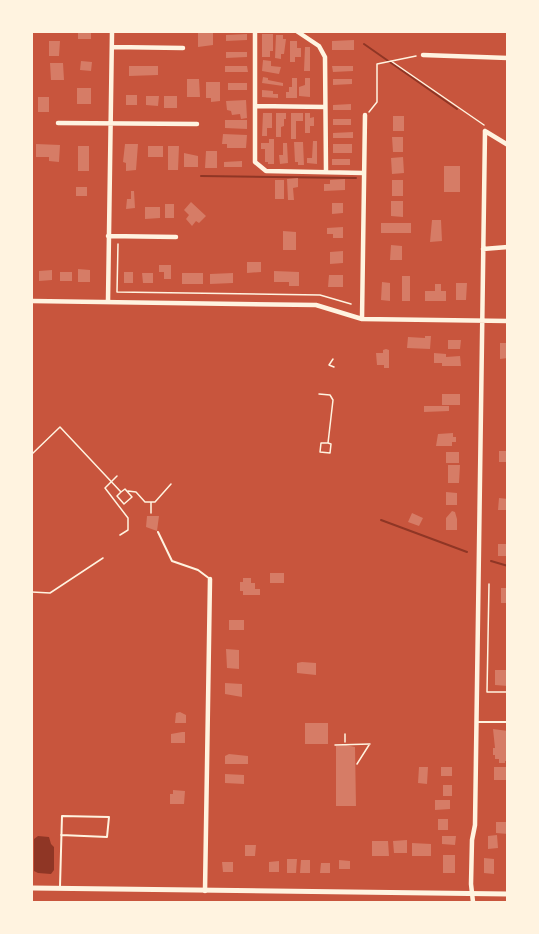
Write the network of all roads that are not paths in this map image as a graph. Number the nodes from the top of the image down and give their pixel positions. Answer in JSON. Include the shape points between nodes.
{"nodes":[{"id":1,"x":112,"y":32,"type":"edge"},
{"id":2,"x":255,"y":32,"type":"edge"},
{"id":3,"x":298,"y":32,"type":"edge"},
{"id":4,"x":112,"y":47,"type":"junction"},
{"id":5,"x":183,"y":48,"type":"dead end"},
{"id":6,"x":423,"y":55,"type":"road end"},
{"id":7,"x":507,"y":58,"type":"edge"},
{"id":8,"x":255,"y":106,"type":"junction"},
{"id":9,"x":325,"y":107,"type":"junction"},
{"id":10,"x":365,"y":115,"type":"road end"},
{"id":11,"x":58,"y":123,"type":"dead end"},
{"id":12,"x":111,"y":123,"type":"junction"},
{"id":13,"x":197,"y":124,"type":"dead end"},
{"id":14,"x":507,"y":145,"type":"edge"},
{"id":15,"x":326,"y":171,"type":"junction"},
{"id":16,"x":364,"y":173,"type":"junction"},
{"id":17,"x":108,"y":236,"type":"junction"},
{"id":18,"x":176,"y":237,"type":"dead end"},
{"id":19,"x":507,"y":247,"type":"edge"},
{"id":20,"x":483,"y":249,"type":"junction"},
{"id":21,"x":32,"y":301,"type":"edge"},
{"id":22,"x":108,"y":301,"type":"junction"},
{"id":23,"x":362,"y":319,"type":"junction"},
{"id":24,"x":482,"y":320,"type":"junction"},
{"id":25,"x":507,"y":321,"type":"edge"},
{"id":26,"x":158,"y":532,"type":"dead end"},
{"id":27,"x":210,"y":579,"type":"joint"},
{"id":28,"x":477,"y":722,"type":"junction"},
{"id":29,"x":507,"y":722,"type":"edge"},
{"id":30,"x":61,"y":835,"type":"junction"},
{"id":31,"x":32,"y":888,"type":"edge"},
{"id":32,"x":60,"y":889,"type":"junction"},
{"id":33,"x":204,"y":891,"type":"junction"},
{"id":34,"x":473,"y":894,"type":"junction"},
{"id":35,"x":507,"y":894,"type":"edge"},
{"id":36,"x":473,"y":903,"type":"edge"}],
"edges":[{"from":1,"to":4,"type":"street"},
{"from":2,"to":8,"type":"street"},
{"from":3,"to":9,"type":"street","via":[[318,46],[325,57]]},
{"from":4,"to":5,"type":"street"},
{"from":4,"to":12,"type":"street"},
{"from":6,"to":7,"type":"street"},
{"from":8,"to":9,"type":"street"},
{"from":8,"to":15,"type":"street","via":[[255,162],[266,171]]},
{"from":9,"to":15,"type":"street"},
{"from":10,"to":16,"type":"street"},
{"from":11,"to":12,"type":"street"},
{"from":12,"to":13,"type":"street"},
{"from":12,"to":17,"type":"street"},
{"from":14,"to":20,"type":"street","via":[[485,131]]},
{"from":15,"to":16,"type":"street"},
{"from":16,"to":23,"type":"street"},
{"from":17,"to":18,"type":"street"},
{"from":17,"to":22,"type":"street"},
{"from":19,"to":20,"type":"street"},
{"from":20,"to":24,"type":"street"},
{"from":21,"to":22,"type":"street"},
{"from":22,"to":23,"type":"street","via":[[316,304]]},
{"from":23,"to":24,"type":"street"},
{"from":24,"to":25,"type":"street"},
{"from":24,"to":28,"type":"street"},
{"from":26,"to":27,"type":"lane","via":[[172,561]]},
{"from":27,"to":33,"type":"street"},
{"from":28,"to":29,"type":"lane"},
{"from":28,"to":34,"type":"street"},
{"from":30,"to":30,"type":"lane","via":[[62,816],[109,818],[107,837]]},
{"from":30,"to":32,"type":"lane"},
{"from":31,"to":32,"type":"street"},
{"from":32,"to":33,"type":"street"},
{"from":33,"to":34,"type":"street"},
{"from":34,"to":35,"type":"street"},
{"from":34,"to":36,"type":"street"}]}
